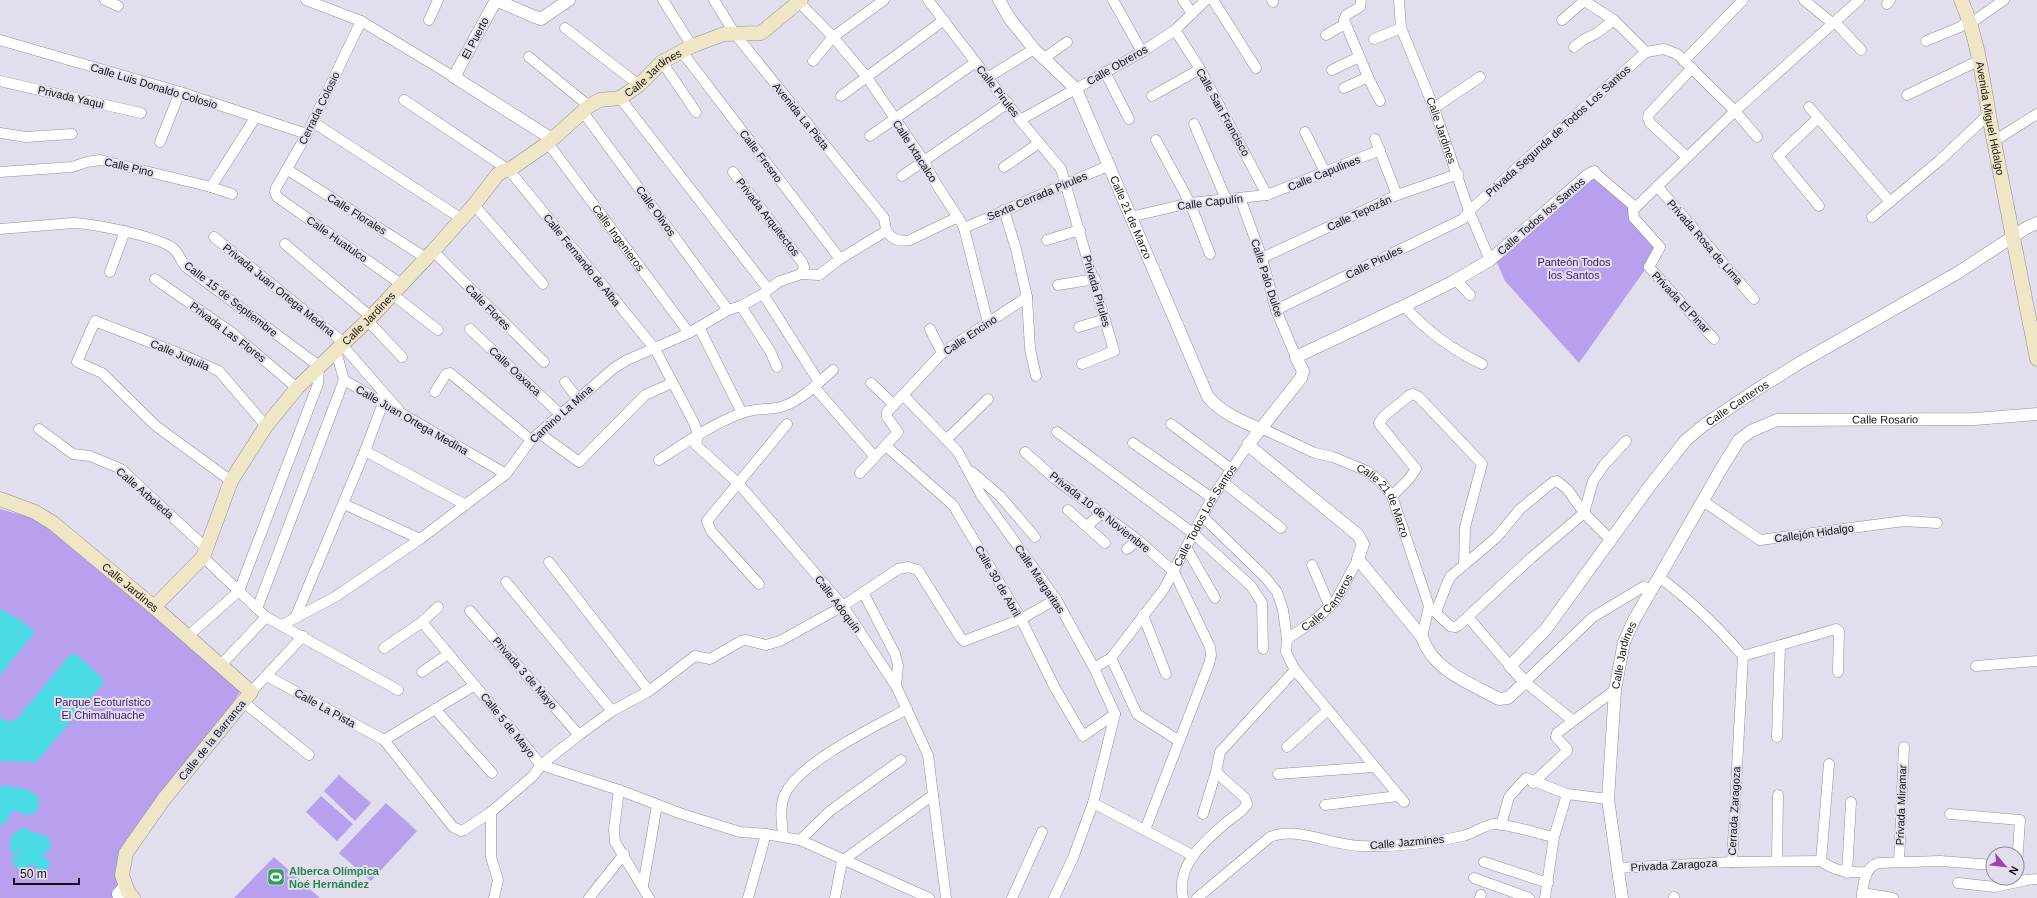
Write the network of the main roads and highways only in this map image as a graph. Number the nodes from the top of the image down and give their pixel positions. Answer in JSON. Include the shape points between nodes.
{"nodes":[{"id":1,"x":1961,"y":0,"type":"edge"},
{"id":2,"x":800,"y":1,"type":"edge"},
{"id":3,"x":2037,"y":358,"type":"edge"},
{"id":4,"x":0,"y":499,"type":"edge"},
{"id":5,"x":154,"y":607,"type":"junction"},
{"id":6,"x":133,"y":898,"type":"edge"}],
"edges":[{"from":1,"to":3,"type":"main road","name":"Avenida Miguel Hidalgo","via":[[1980,60],[2012,238]]},
{"from":2,"to":5,"type":"main road","name":"Calle Jardines","via":[[762,33],[724,34],[662,62],[639,86],[620,98],[600,100],[550,141],[509,170],[498,174],[430,255],[369,319],[319,366],[266,426],[231,481],[205,553]]},
{"from":4,"to":5,"type":"main road","name":"Calle Jardines","via":[[35,512],[53,523]]},
{"from":5,"to":6,"type":"main road","name":"Calle de la Barranca","via":[[221,665],[247,697],[164,799],[126,853],[122,875]]}]}
